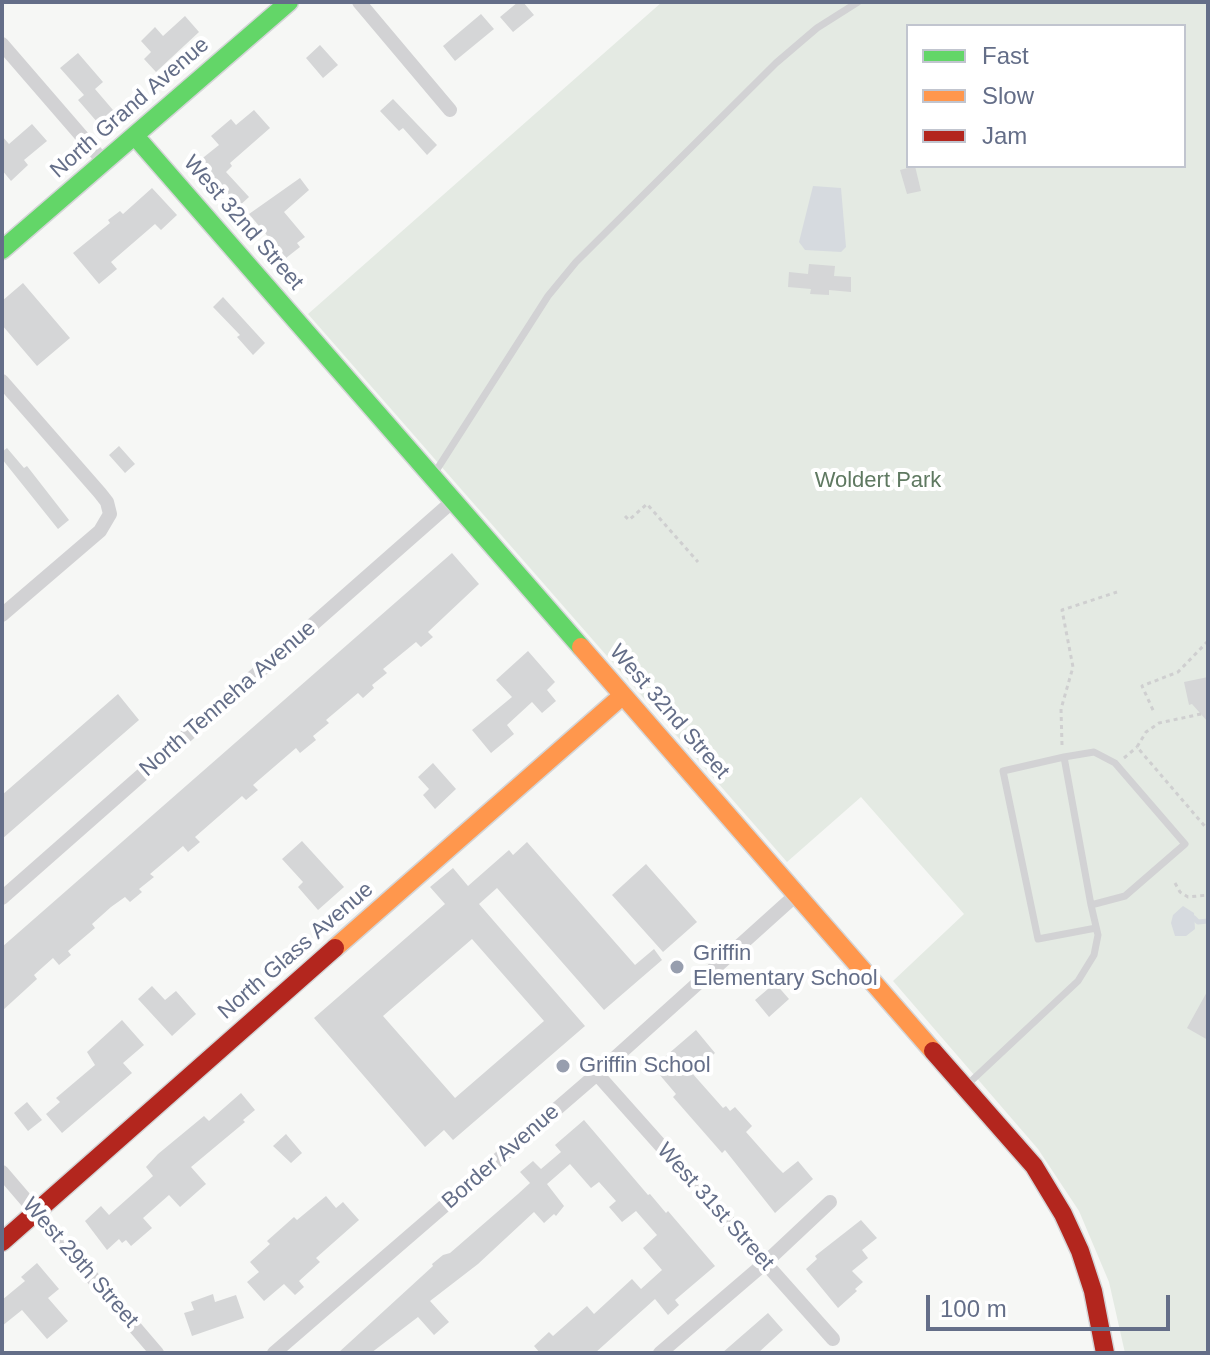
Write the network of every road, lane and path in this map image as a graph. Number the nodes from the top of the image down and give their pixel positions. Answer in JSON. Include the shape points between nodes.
{"nodes":[{"id":1,"x":289,"y":2,"type":"edge"},
{"id":2,"x":359,"y":2,"type":"edge"},
{"id":3,"x":858,"y":2,"type":"edge"},
{"id":4,"x":2,"y":44,"type":"edge"},
{"id":5,"x":450,"y":110,"type":"dead end"},
{"id":6,"x":135,"y":136,"type":"junction"},
{"id":7,"x":104,"y":162,"type":"junction"},
{"id":8,"x":2,"y":250,"type":"edge"},
{"id":9,"x":2,"y":381,"type":"edge"},
{"id":10,"x":433,"y":476,"type":"junction"},
{"id":11,"x":454,"y":500,"type":"junction"},
{"id":12,"x":625,"y":516,"type":"dead end"},
{"id":13,"x":698,"y":562,"type":"dead end"},
{"id":14,"x":1117,"y":592,"type":"dead end"},
{"id":15,"x":2,"y":615,"type":"edge"},
{"id":16,"x":1208,"y":641,"type":"edge"},
{"id":17,"x":622,"y":696,"type":"junction"},
{"id":18,"x":1153,"y":710,"type":"dead end"},
{"id":19,"x":1201,"y":714,"type":"dead end"},
{"id":20,"x":1156,"y":716,"type":"dead end"},
{"id":21,"x":1159,"y":723,"type":"junction"},
{"id":22,"x":1064,"y":757,"type":"junction"},
{"id":23,"x":1208,"y":818,"type":"edge"},
{"id":24,"x":1202,"y":823,"type":"junction"},
{"id":25,"x":1208,"y":830,"type":"edge"},
{"id":26,"x":1175,"y":883,"type":"dead end"},
{"id":27,"x":797,"y":894,"type":"junction"},
{"id":28,"x":1208,"y":895,"type":"edge"},
{"id":29,"x":2,"y":898,"type":"edge"},
{"id":30,"x":1091,"y":905,"type":"junction"},
{"id":31,"x":1096,"y":928,"type":"junction"},
{"id":32,"x":597,"y":1074,"type":"junction"},
{"id":33,"x":966,"y":1086,"type":"junction"},
{"id":34,"x":2,"y":1172,"type":"edge"},
{"id":35,"x":830,"y":1202,"type":"dead end"},
{"id":36,"x":36,"y":1212,"type":"junction"},
{"id":37,"x":2,"y":1242,"type":"edge"},
{"id":38,"x":765,"y":1263,"type":"junction"},
{"id":39,"x":833,"y":1339,"type":"dead end"},
{"id":40,"x":157,"y":1353,"type":"edge"},
{"id":41,"x":274,"y":1353,"type":"edge"},
{"id":42,"x":660,"y":1353,"type":"edge"},
{"id":43,"x":1105,"y":1353,"type":"edge"}],
"edges":[{"from":1,"to":6,"type":"street","name":"North Grand Avenue"},
{"from":2,"to":5,"type":"street"},
{"from":3,"to":10,"type":"lane","via":[[776,63],[576,262],[548,296]]},
{"from":4,"to":7,"type":"street"},
{"from":6,"to":7,"type":"street","name":"North Grand Avenue"},
{"from":6,"to":10,"type":"street","name":"West 32nd Street"},
{"from":7,"to":8,"type":"street","name":"North Grand Avenue"},
{"from":9,"to":15,"type":"street","via":[[100,493],[110,514],[100,531]]},
{"from":10,"to":11,"type":"street","name":"West 32nd Street"},
{"from":11,"to":17,"type":"street","name":"West 32nd Street"},
{"from":11,"to":29,"type":"street","name":"North Tenneha Avenue"},
{"from":12,"to":13,"type":"path","via":[[629,520],[647,504]]},
{"from":14,"to":22,"type":"path","via":[[1062,610],[1073,657],[1061,709]]},
{"from":16,"to":18,"type":"path","via":[[1178,672],[1142,686]]},
{"from":17,"to":27,"type":"street","name":"West 32nd Street"},
{"from":17,"to":36,"type":"street","name":"North Glass Avenue"},
{"from":19,"to":21,"type":"path"},
{"from":20,"to":21,"type":"path"},
{"from":21,"to":24,"type":"path","via":[[1137,747]]},
{"from":22,"to":30,"type":"lane"},
{"from":22,"to":30,"type":"lane","via":[[1094,752],[1108,758],[1185,844],[1125,896]]},
{"from":22,"to":31,"type":"lane","via":[[1003,771],[1038,939]]},
{"from":23,"to":24,"type":"path"},
{"from":24,"to":25,"type":"path"},
{"from":26,"to":28,"type":"path","via":[[1183,895]]},
{"from":27,"to":32,"type":"street","name":"Border Avenue"},
{"from":27,"to":33,"type":"street","name":"West 32nd Street"},
{"from":30,"to":31,"type":"lane"},
{"from":31,"to":33,"type":"lane","via":[[1094,955],[1078,981]]},
{"from":32,"to":38,"type":"street","name":"West 31st Street"},
{"from":32,"to":41,"type":"street","name":"Border Avenue"},
{"from":33,"to":43,"type":"street","name":"West 32nd Street","via":[[1034,1166],[1063,1214],[1093,1291]]},
{"from":34,"to":36,"type":"street","name":"West 29th Street"},
{"from":35,"to":38,"type":"street"},
{"from":36,"to":37,"type":"street","name":"North Glass Avenue"},
{"from":36,"to":40,"type":"street","name":"West 29th Street"},
{"from":38,"to":39,"type":"street","name":"West 31st Street"},
{"from":38,"to":42,"type":"street"}]}
